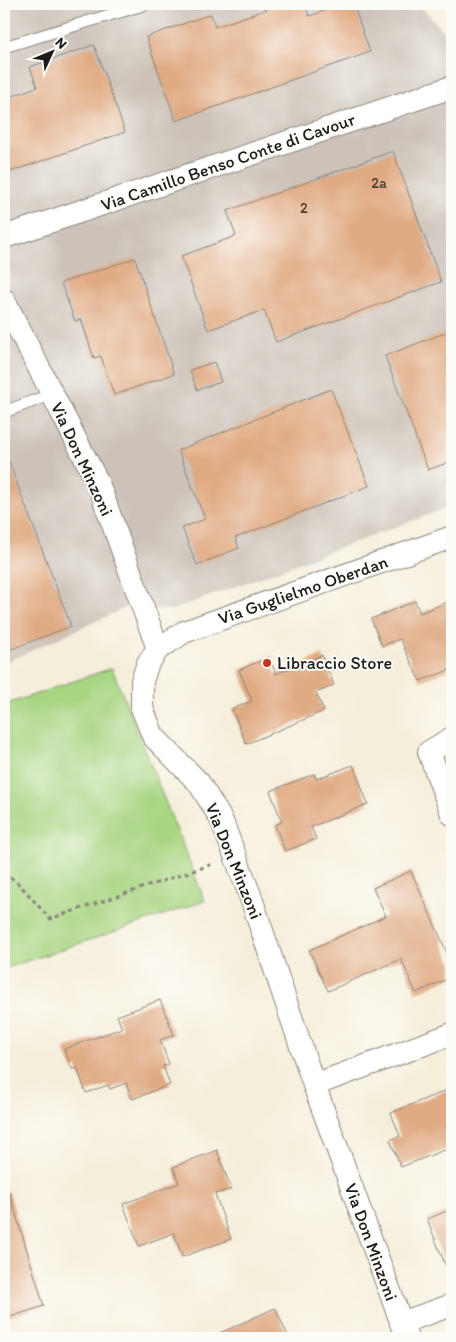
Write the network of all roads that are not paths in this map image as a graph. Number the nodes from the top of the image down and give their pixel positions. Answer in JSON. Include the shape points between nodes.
{"nodes":[{"id":1,"x":146,"y":4,"type":"edge"},
{"id":2,"x":4,"y":47,"type":"edge"},
{"id":3,"x":452,"y":87,"type":"edge"},
{"id":4,"x":4,"y":237,"type":"edge"},
{"id":5,"x":4,"y":300,"type":"edge"},
{"id":6,"x":52,"y":394,"type":"junction"},
{"id":7,"x":4,"y":412,"type":"edge"},
{"id":8,"x":452,"y":537,"type":"edge"},
{"id":9,"x":158,"y":649,"type":"junction"},
{"id":10,"x":452,"y":738,"type":"edge"},
{"id":11,"x":452,"y":814,"type":"edge"},
{"id":12,"x":452,"y":1034,"type":"edge"},
{"id":13,"x":314,"y":1086,"type":"junction"},
{"id":14,"x":452,"y":1305,"type":"edge"},
{"id":15,"x":404,"y":1331,"type":"edge"}],
"edges":[{"from":1,"to":2,"type":"lane"},
{"from":3,"to":4,"type":"street","name":"Via Camillo Benso Conte di Cavour"},
{"from":5,"to":6,"type":"street","name":"Via Don Minzoni"},
{"from":6,"to":7,"type":"lane"},
{"from":6,"to":9,"type":"street","name":"Via Don Minzoni","via":[[98,483]]},
{"from":8,"to":9,"type":"street","name":"Via Guglielmo Oberdan","via":[[184,632]]},
{"from":9,"to":13,"type":"street","name":"Via Don Minzoni","via":[[148,663],[142,681],[142,708],[153,736],[208,795],[221,819]]},
{"from":10,"to":11,"type":"street","via":[[429,752]]},
{"from":12,"to":13,"type":"street"},
{"from":13,"to":15,"type":"street","name":"Via Don Minzoni"},
{"from":14,"to":15,"type":"street"}]}
